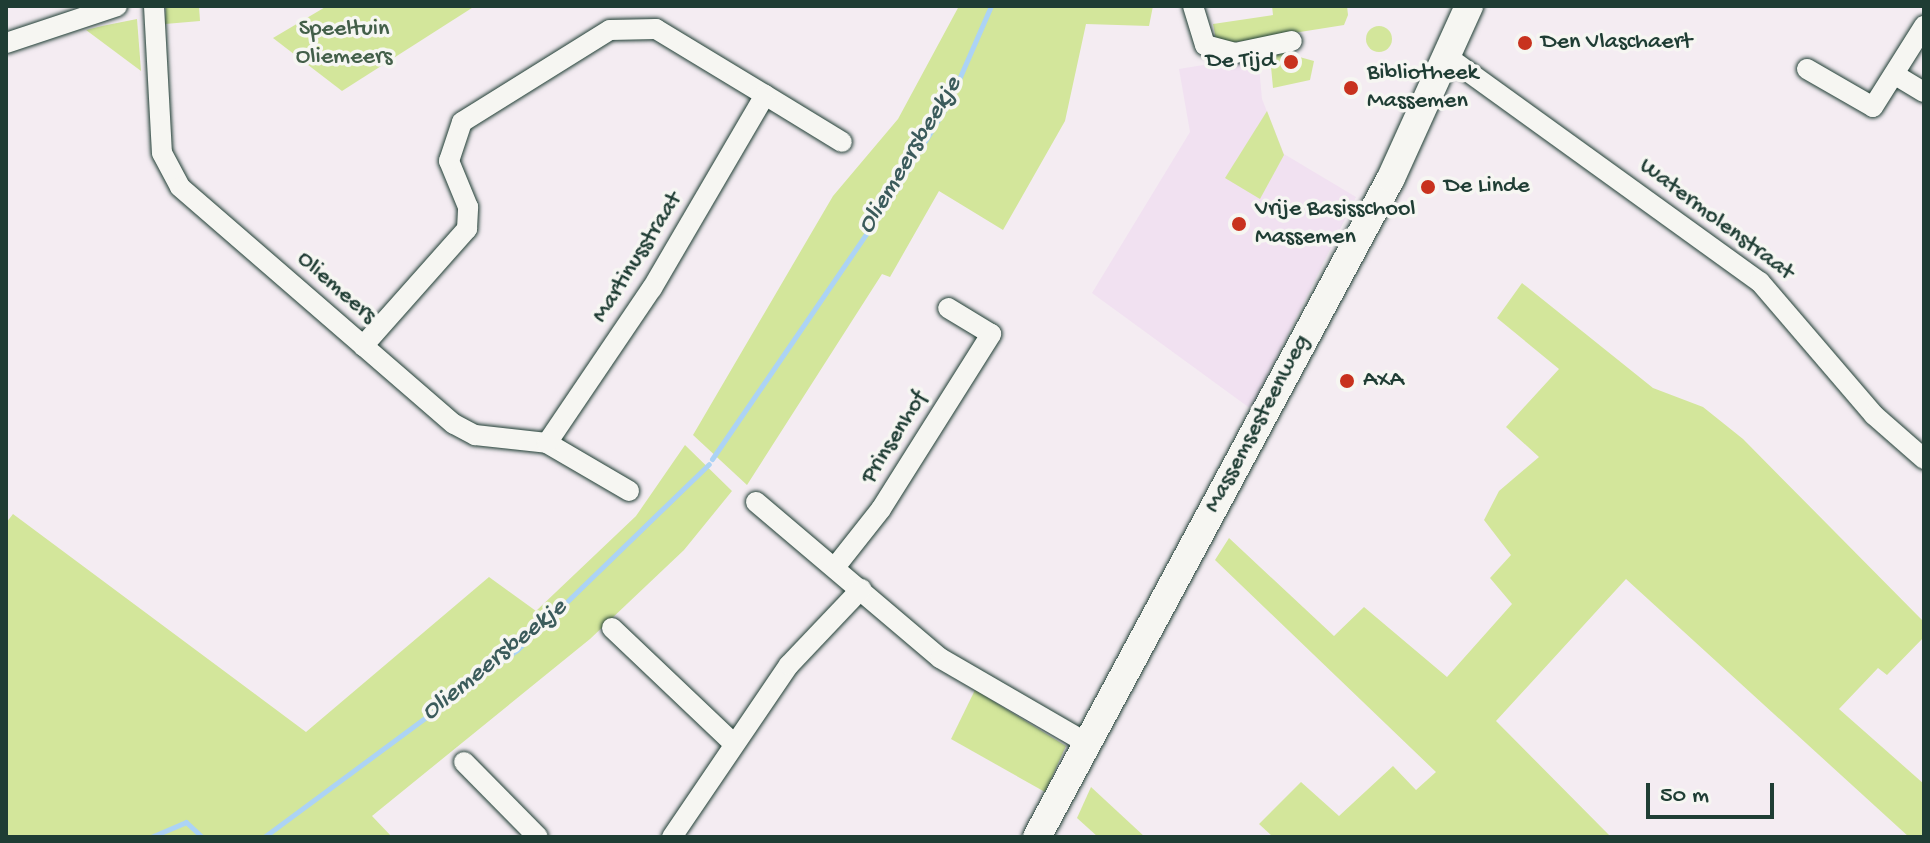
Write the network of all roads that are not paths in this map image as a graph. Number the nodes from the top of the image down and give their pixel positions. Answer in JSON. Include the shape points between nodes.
{"nodes":[{"id":1,"x":117,"y":6,"type":"edge"},
{"id":2,"x":154,"y":6,"type":"edge"},
{"id":3,"x":1193,"y":6,"type":"edge"},
{"id":4,"x":1463,"y":8,"type":"edge"},
{"id":5,"x":626,"y":15,"type":"edge"},
{"id":6,"x":1924,"y":26,"type":"edge"},
{"id":7,"x":1292,"y":41,"type":"dead end"},
{"id":8,"x":6,"y":43,"type":"edge"},
{"id":9,"x":1445,"y":55,"type":"junction"},
{"id":10,"x":1807,"y":69,"type":"dead end"},
{"id":11,"x":1897,"y":76,"type":"junction"},
{"id":12,"x":1924,"y":92,"type":"edge"},
{"id":13,"x":765,"y":95,"type":"junction"},
{"id":14,"x":842,"y":142,"type":"dead end"},
{"id":15,"x":948,"y":308,"type":"dead end"},
{"id":16,"x":363,"y":346,"type":"junction"},
{"id":17,"x":547,"y":443,"type":"junction"},
{"id":18,"x":1924,"y":459,"type":"edge"},
{"id":19,"x":629,"y":491,"type":"dead end"},
{"id":20,"x":756,"y":502,"type":"dead end"},
{"id":21,"x":836,"y":566,"type":"junction"},
{"id":22,"x":861,"y":589,"type":"junction"},
{"id":23,"x":612,"y":628,"type":"dead end"},
{"id":24,"x":731,"y":741,"type":"junction"},
{"id":25,"x":1090,"y":745,"type":"junction"},
{"id":26,"x":464,"y":762,"type":"dead end"},
{"id":27,"x":538,"y":837,"type":"edge"},
{"id":28,"x":672,"y":837,"type":"edge"},
{"id":29,"x":1037,"y":837,"type":"edge"}],
"edges":[{"from":1,"to":8,"type":"street"},
{"from":2,"to":16,"type":"street","name":"Oliemeers","via":[[162,153],[180,187]]},
{"from":3,"to":7,"type":"street","via":[[1205,45],[1235,53]]},
{"from":4,"to":9,"type":"main road","name":"Massemsesteenweg"},
{"from":5,"to":13,"type":"street"},
{"from":5,"to":16,"type":"street","via":[[462,122],[449,161],[468,207],[467,229]]},
{"from":6,"to":11,"type":"street"},
{"from":9,"to":18,"type":"street","name":"Watermolenstraat","via":[[1760,282],[1874,415]]},
{"from":9,"to":25,"type":"main road","name":"Massemsesteenweg","via":[[1391,178]]},
{"from":10,"to":11,"type":"street","via":[[1873,107]]},
{"from":11,"to":12,"type":"street"},
{"from":13,"to":14,"type":"street"},
{"from":13,"to":17,"type":"street","name":"Martinusstraat","via":[[644,301]]},
{"from":15,"to":21,"type":"street","name":"Prinsenhof","via":[[991,334],[881,509]]},
{"from":16,"to":17,"type":"street","name":"Oliemeers","via":[[454,424],[475,435]]},
{"from":17,"to":19,"type":"street","name":"Oliemeers"},
{"from":20,"to":21,"type":"street"},
{"from":21,"to":22,"type":"street"},
{"from":22,"to":24,"type":"street","via":[[789,665]]},
{"from":22,"to":25,"type":"street","via":[[940,658]]},
{"from":23,"to":24,"type":"street"},
{"from":24,"to":28,"type":"street"},
{"from":25,"to":29,"type":"main road","name":"Massemsesteenweg"},
{"from":26,"to":27,"type":"street"}]}
